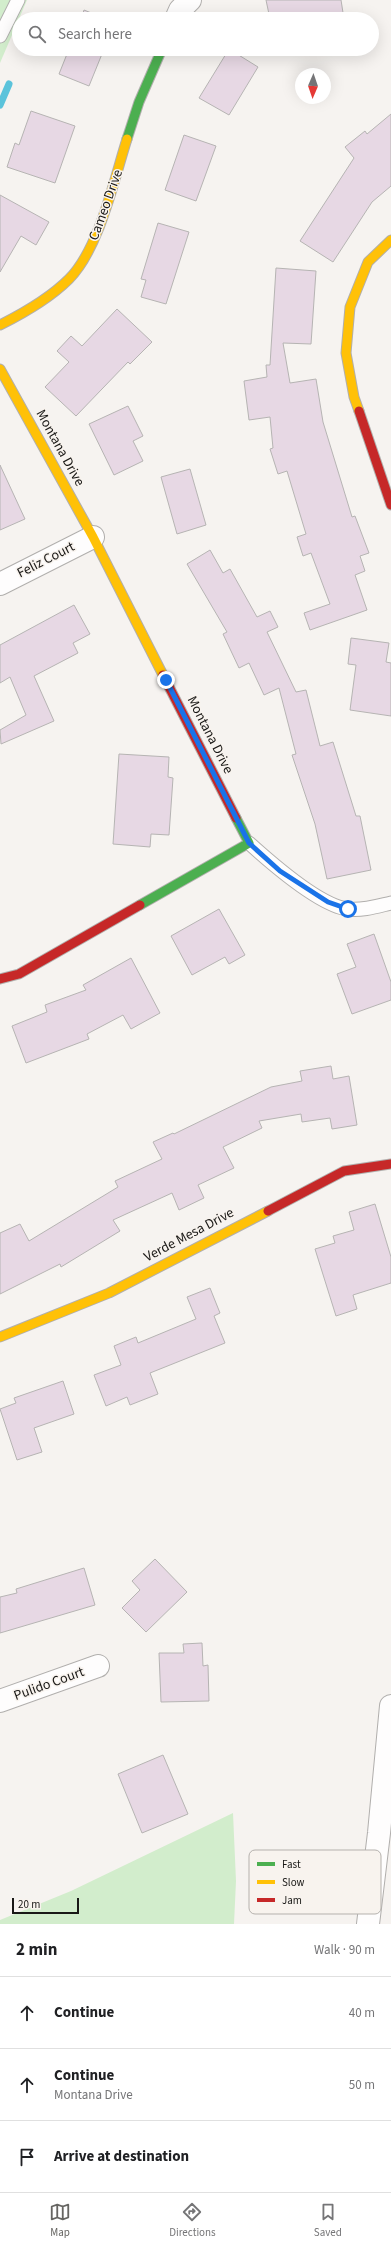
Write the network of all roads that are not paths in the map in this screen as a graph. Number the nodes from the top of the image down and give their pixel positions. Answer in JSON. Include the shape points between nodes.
{"nodes":[{"id":1,"x":18,"y":0,"type":"edge"},
{"id":2,"x":0,"y":36,"type":"edge"},
{"id":3,"x":159,"y":56,"type":"edge"},
{"id":4,"x":391,"y":240,"type":"edge"},
{"id":5,"x":0,"y":325,"type":"edge"},
{"id":6,"x":0,"y":369,"type":"edge"},
{"id":7,"x":391,"y":505,"type":"edge"},
{"id":8,"x":93,"y":537,"type":"junction"},
{"id":9,"x":0,"y":584,"type":"edge"},
{"id":10,"x":249,"y":843,"type":"junction"},
{"id":11,"x":391,"y":903,"type":"edge"},
{"id":12,"x":0,"y":979,"type":"edge"},
{"id":13,"x":391,"y":1164,"type":"edge"},
{"id":14,"x":0,"y":1337,"type":"edge"},
{"id":15,"x":98,"y":1666,"type":"dead end"},
{"id":16,"x":0,"y":1701,"type":"edge"},
{"id":17,"x":391,"y":1706,"type":"edge"},
{"id":18,"x":385,"y":1834,"type":"edge"},
{"id":19,"x":381,"y":1855,"type":"edge"},
{"id":20,"x":370,"y":1914,"type":"edge"},
{"id":21,"x":368,"y":1924,"type":"edge"}],
"edges":[{"from":1,"to":2,"type":"lane"},
{"from":3,"to":5,"type":"street","name":"Cameo Drive","via":[[139,102],[94,241],[69,279],[30,310]]},
{"from":4,"to":7,"type":"street","via":[[368,262],[350,307],[346,353],[354,397]]},
{"from":6,"to":8,"type":"street","name":"Montana Drive"},
{"from":8,"to":9,"type":"street","name":"Feliz Court"},
{"from":8,"to":10,"type":"street","name":"Montana Drive"},
{"from":10,"to":11,"type":"lane","via":[[280,871],[328,902],[348,909]]},
{"from":10,"to":12,"type":"street","via":[[19,974]]},
{"from":13,"to":14,"type":"street","name":"Verde Mesa Drive","via":[[344,1171],[109,1293]]},
{"from":15,"to":16,"type":"street","name":"Pulido Court"},
{"from":17,"to":18,"type":"street"},
{"from":18,"to":19,"type":"street"},
{"from":20,"to":21,"type":"street"}]}
